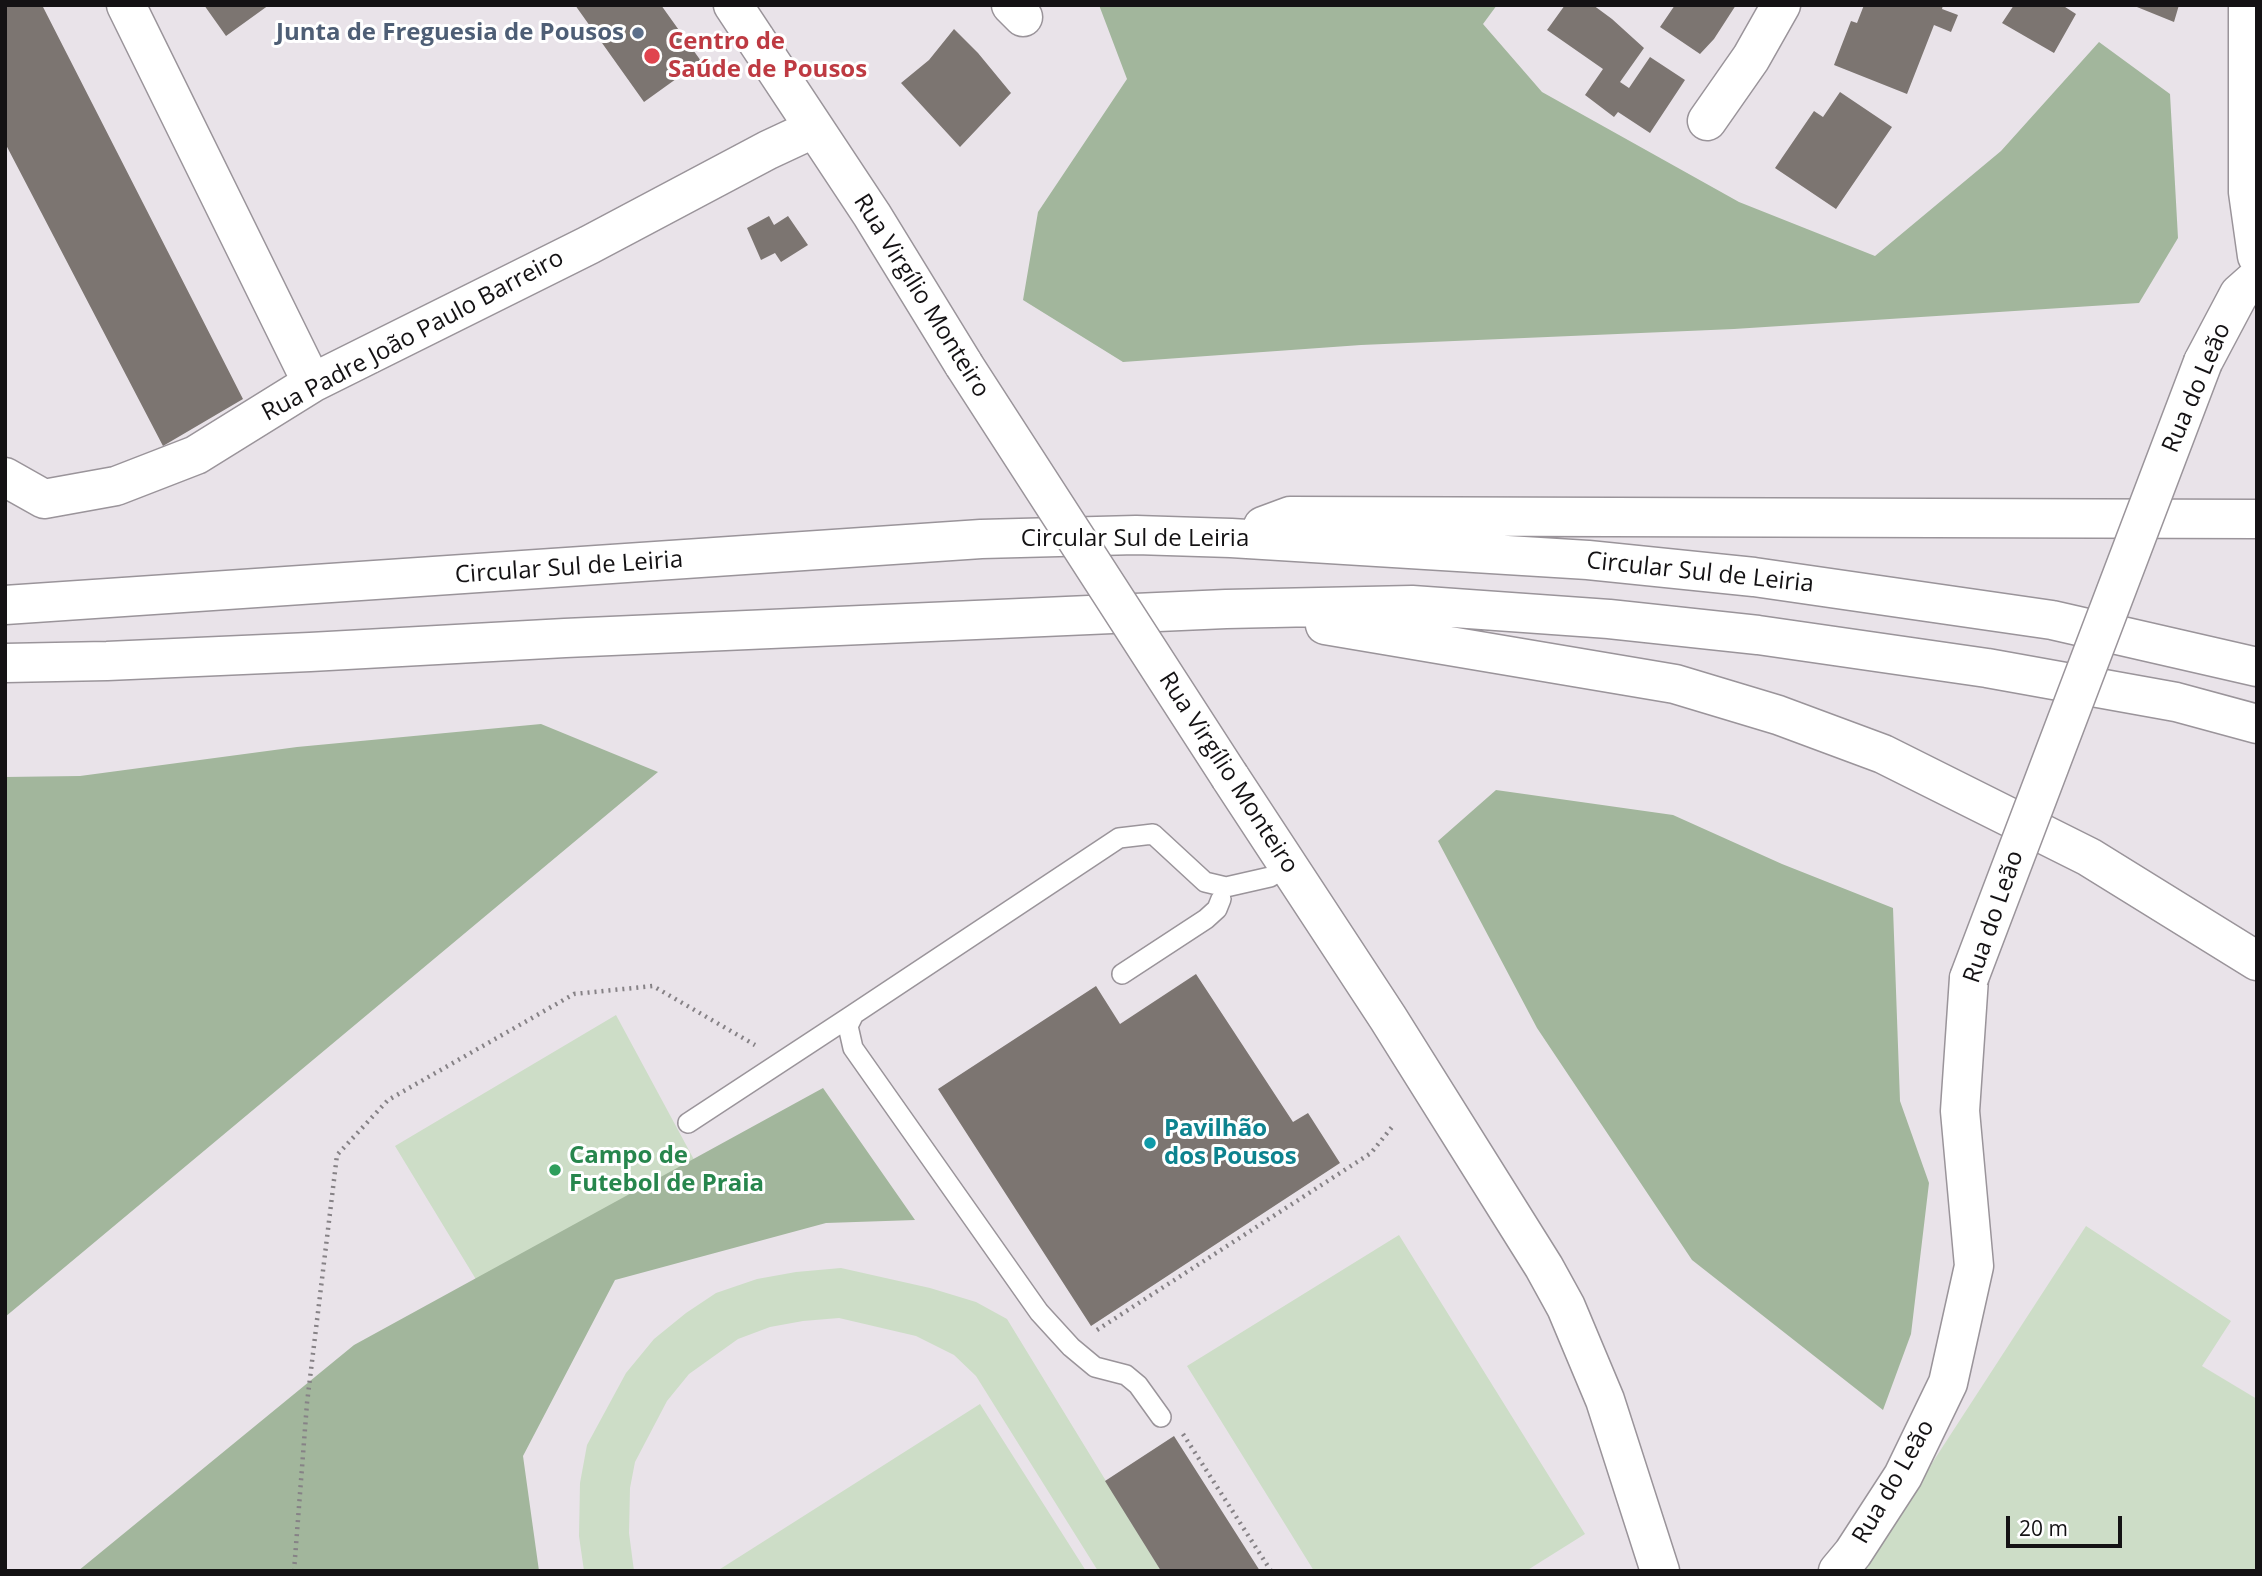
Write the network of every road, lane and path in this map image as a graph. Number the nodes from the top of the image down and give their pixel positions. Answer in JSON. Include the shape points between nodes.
{"nodes":[{"id":1,"x":126,"y":5,"type":"edge"},
{"id":2,"x":733,"y":5,"type":"edge"},
{"id":3,"x":1781,"y":5,"type":"edge"},
{"id":4,"x":2248,"y":5,"type":"edge"},
{"id":5,"x":1707,"y":121,"type":"dead end"},
{"id":6,"x":813,"y":129,"type":"junction"},
{"id":7,"x":2257,"y":256,"type":"edge"},
{"id":8,"x":2257,"y":278,"type":"edge"},
{"id":9,"x":312,"y":383,"type":"junction"},
{"id":10,"x":5,"y":477,"type":"edge"},
{"id":11,"x":2257,"y":519,"type":"edge"},
{"id":12,"x":1231,"y":538,"type":"junction"},
{"id":13,"x":5,"y":605,"type":"edge"},
{"id":14,"x":1226,"y":608,"type":"junction"},
{"id":15,"x":5,"y":663,"type":"edge"},
{"id":16,"x":2257,"y":667,"type":"edge"},
{"id":17,"x":2257,"y":724,"type":"edge"},
{"id":18,"x":1288,"y":866,"type":"junction"},
{"id":19,"x":1221,"y":899,"type":"dead end"},
{"id":20,"x":2257,"y":961,"type":"edge"},
{"id":21,"x":1122,"y":974,"type":"dead end"},
{"id":22,"x":855,"y":1014,"type":"junction"},
{"id":23,"x":783,"y":1061,"type":"junction"},
{"id":24,"x":688,"y":1123,"type":"dead end"},
{"id":25,"x":1392,"y":1127,"type":"dead end"},
{"id":26,"x":1090,"y":1334,"type":"dead end"},
{"id":27,"x":1161,"y":1417,"type":"joint"},
{"id":28,"x":294,"y":1571,"type":"edge"},
{"id":29,"x":1271,"y":1571,"type":"edge"},
{"id":30,"x":1660,"y":1571,"type":"edge"},
{"id":31,"x":1838,"y":1571,"type":"edge"}],
"edges":[{"from":1,"to":9,"type":"main road"},
{"from":2,"to":6,"type":"main road","name":"Rua Virgílio Monteiro"},
{"from":3,"to":5,"type":"main road"},
{"from":4,"to":7,"type":"main road","via":[[2248,192]]},
{"from":6,"to":9,"type":"main road","name":"Rua Padre João Paulo Barreiro"},
{"from":6,"to":18,"type":"main road","name":"Rua Virgílio Monteiro","bridge":true},
{"from":8,"to":31,"type":"main road","name":"Rua do Leão","bridge":true,"via":[[2239,295],[2203,362],[1969,978],[1960,1111],[1974,1266],[1948,1383],[1903,1476]]},
{"from":9,"to":10,"type":"main road","name":"Rua Padre João Paulo Barreiro","via":[[196,455],[116,486],[44,499]]},
{"from":11,"to":12,"type":"main road","via":[[1290,516]]},
{"from":12,"to":13,"type":"main road","name":"Circular Sul de Leiria","via":[[981,539]]},
{"from":12,"to":16,"type":"main road","name":"Circular Sul de Leiria","via":[[1588,561],[1754,577],[2052,620]]},
{"from":14,"to":15,"type":"main road"},
{"from":14,"to":17,"type":"main road","via":[[1412,605],[1745,634],[1987,668],[2176,702]]},
{"from":14,"to":20,"type":"main road","via":[[1675,684],[1778,715],[1883,754],[2089,857]]},
{"from":18,"to":22,"type":"lane","via":[[1270,877],[1226,887],[1205,882],[1153,834],[1119,838]]},
{"from":18,"to":30,"type":"main road","name":"Rua Virgílio Monteiro","via":[[1388,1018],[1566,1307],[1605,1400]]},
{"from":19,"to":21,"type":"lane","via":[[1206,919]]},
{"from":22,"to":23,"type":"lane"},
{"from":22,"to":27,"type":"lane","via":[[848,1026],[853,1048],[1032,1304],[1057,1334],[1096,1367],[1126,1375],[1138,1385]]},
{"from":23,"to":24,"type":"lane"},
{"from":23,"to":28,"type":"path","via":[[653,986],[587,992],[575,994],[388,1100],[337,1155],[307,1403]]},
{"from":25,"to":26,"type":"path","via":[[1371,1153]]},
{"from":27,"to":29,"type":"path","via":[[1183,1433]]}]}
